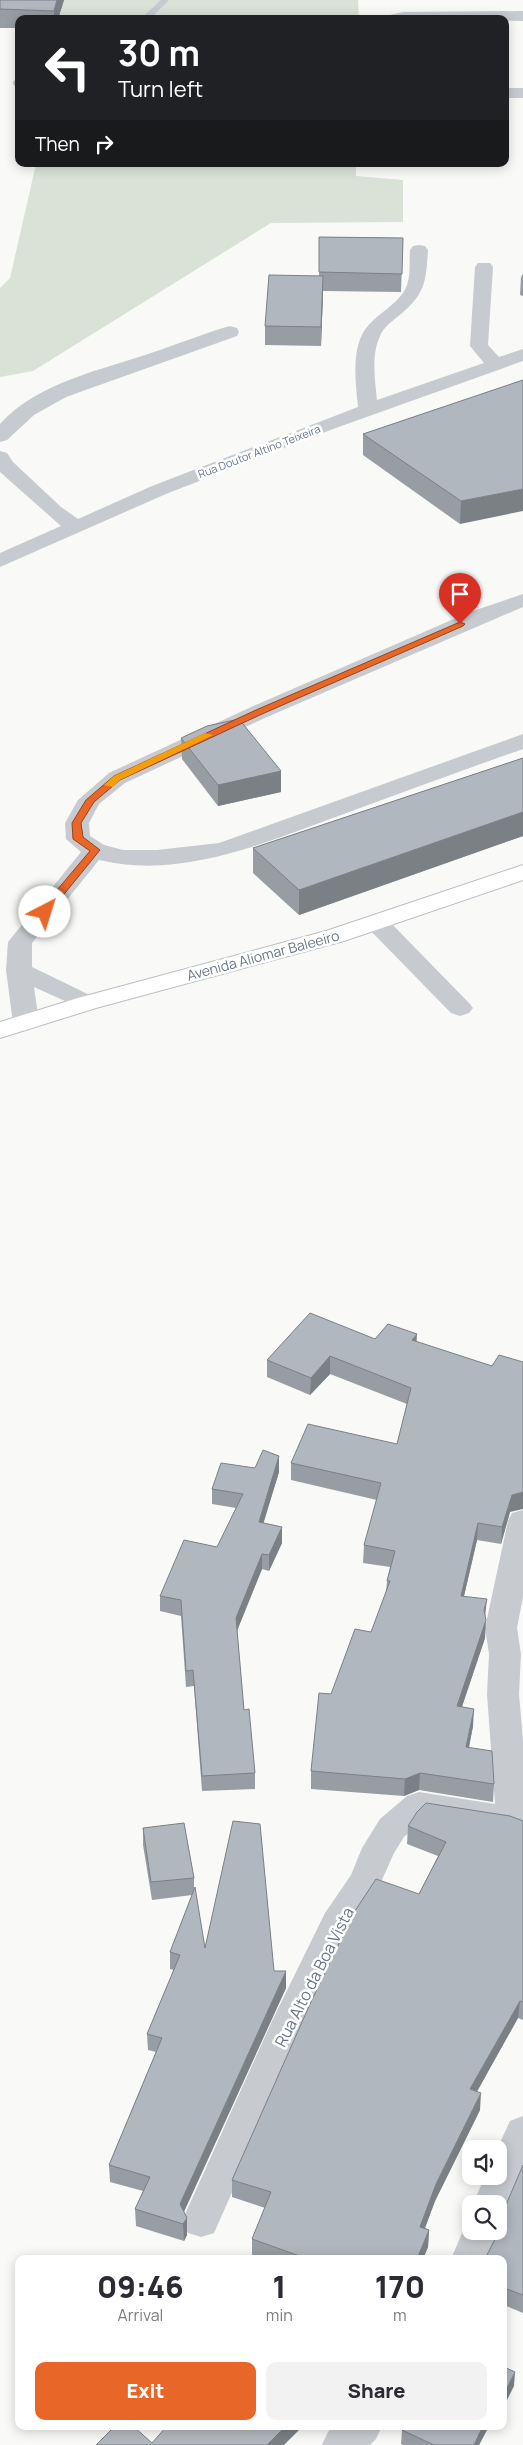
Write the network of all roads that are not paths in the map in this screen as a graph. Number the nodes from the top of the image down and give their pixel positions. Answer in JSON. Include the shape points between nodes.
{"nodes":[{"id":1,"x":509,"y":16,"type":"edge"},
{"id":2,"x":523,"y":16,"type":"edge"},
{"id":3,"x":509,"y":93,"type":"edge"},
{"id":4,"x":523,"y":93,"type":"edge"},
{"id":5,"x":419,"y":250,"type":"dead end"},
{"id":6,"x":484,"y":267,"type":"dead end"},
{"id":7,"x":230,"y":332,"type":"dead end"},
{"id":8,"x":523,"y":355,"type":"edge"},
{"id":9,"x":496,"y":365,"type":"junction"},
{"id":10,"x":368,"y":410,"type":"junction"},
{"id":11,"x":0,"y":436,"type":"edge"},
{"id":12,"x":0,"y":457,"type":"edge"},
{"id":13,"x":76,"y":527,"type":"junction"},
{"id":14,"x":0,"y":561,"type":"edge"},
{"id":15,"x":523,"y":600,"type":"edge"},
{"id":16,"x":523,"y":741,"type":"edge"},
{"id":17,"x":95,"y":850,"type":"junction"},
{"id":18,"x":523,"y":872,"type":"edge"},
{"id":19,"x":376,"y":922,"type":"junction"},
{"id":20,"x":19,"y":970,"type":"junction"},
{"id":21,"x":86,"y":1003,"type":"junction"},
{"id":22,"x":460,"y":1008,"type":"dead end"},
{"id":23,"x":26,"y":1023,"type":"junction"},
{"id":24,"x":0,"y":1030,"type":"edge"},
{"id":25,"x":523,"y":1521,"type":"edge"},
{"id":26,"x":518,"y":1822,"type":"edge"},
{"id":27,"x":523,"y":2132,"type":"edge"},
{"id":28,"x":496,"y":2195,"type":"edge"},
{"id":29,"x":201,"y":2221,"type":"dead end"},
{"id":30,"x":477,"y":2240,"type":"edge"},
{"id":31,"x":472,"y":2255,"type":"edge"},
{"id":32,"x":358,"y":2430,"type":"edge"},
{"id":33,"x":342,"y":2445,"type":"edge"}],
"edges":[{"from":1,"to":2,"type":"street"},
{"from":3,"to":4,"type":"street"},
{"from":5,"to":10,"type":"street","via":[[416,284],[411,294],[370,336],[366,389]]},
{"from":6,"to":9,"type":"street","via":[[479,346]]},
{"from":7,"to":11,"type":"street","via":[[58,392],[31,407],[10,423]]},
{"from":8,"to":9,"type":"street","name":"Rua Doutor Altino Teixeira"},
{"from":9,"to":10,"type":"street","name":"Rua Doutor Altino Teixeira"},
{"from":10,"to":13,"type":"street","name":"Rua Doutor Altino Teixeira","via":[[159,490]]},
{"from":12,"to":13,"type":"street","via":[[4,465]]},
{"from":13,"to":14,"type":"street","name":"Rua Doutor Altino Teixeira"},
{"from":15,"to":17,"type":"street","via":[[478,616],[259,712],[117,778],[90,800],[77,823],[78,839]]},
{"from":16,"to":17,"type":"street","via":[[223,849],[127,858]]},
{"from":17,"to":20,"type":"street","via":[[20,942]]},
{"from":18,"to":19,"type":"main road","name":"Avenida Aliomar Baleeiro"},
{"from":19,"to":21,"type":"main road","name":"Avenida Aliomar Baleeiro"},
{"from":19,"to":22,"type":"street"},
{"from":20,"to":21,"type":"street"},
{"from":20,"to":23,"type":"street"},
{"from":21,"to":23,"type":"main road","name":"Avenida Aliomar Baleeiro"},
{"from":23,"to":24,"type":"main road","name":"Avenida Aliomar Baleeiro"},
{"from":25,"to":26,"type":"street","via":[[501,1628],[505,1654],[503,1694]]},
{"from":26,"to":29,"type":"street","name":"Rua Alto da Boa Vista","via":[[419,1805],[392,1828],[379,1848],[365,1881],[337,1923]]},
{"from":27,"to":28,"type":"street"},
{"from":30,"to":31,"type":"street"},
{"from":32,"to":33,"type":"street"}]}
